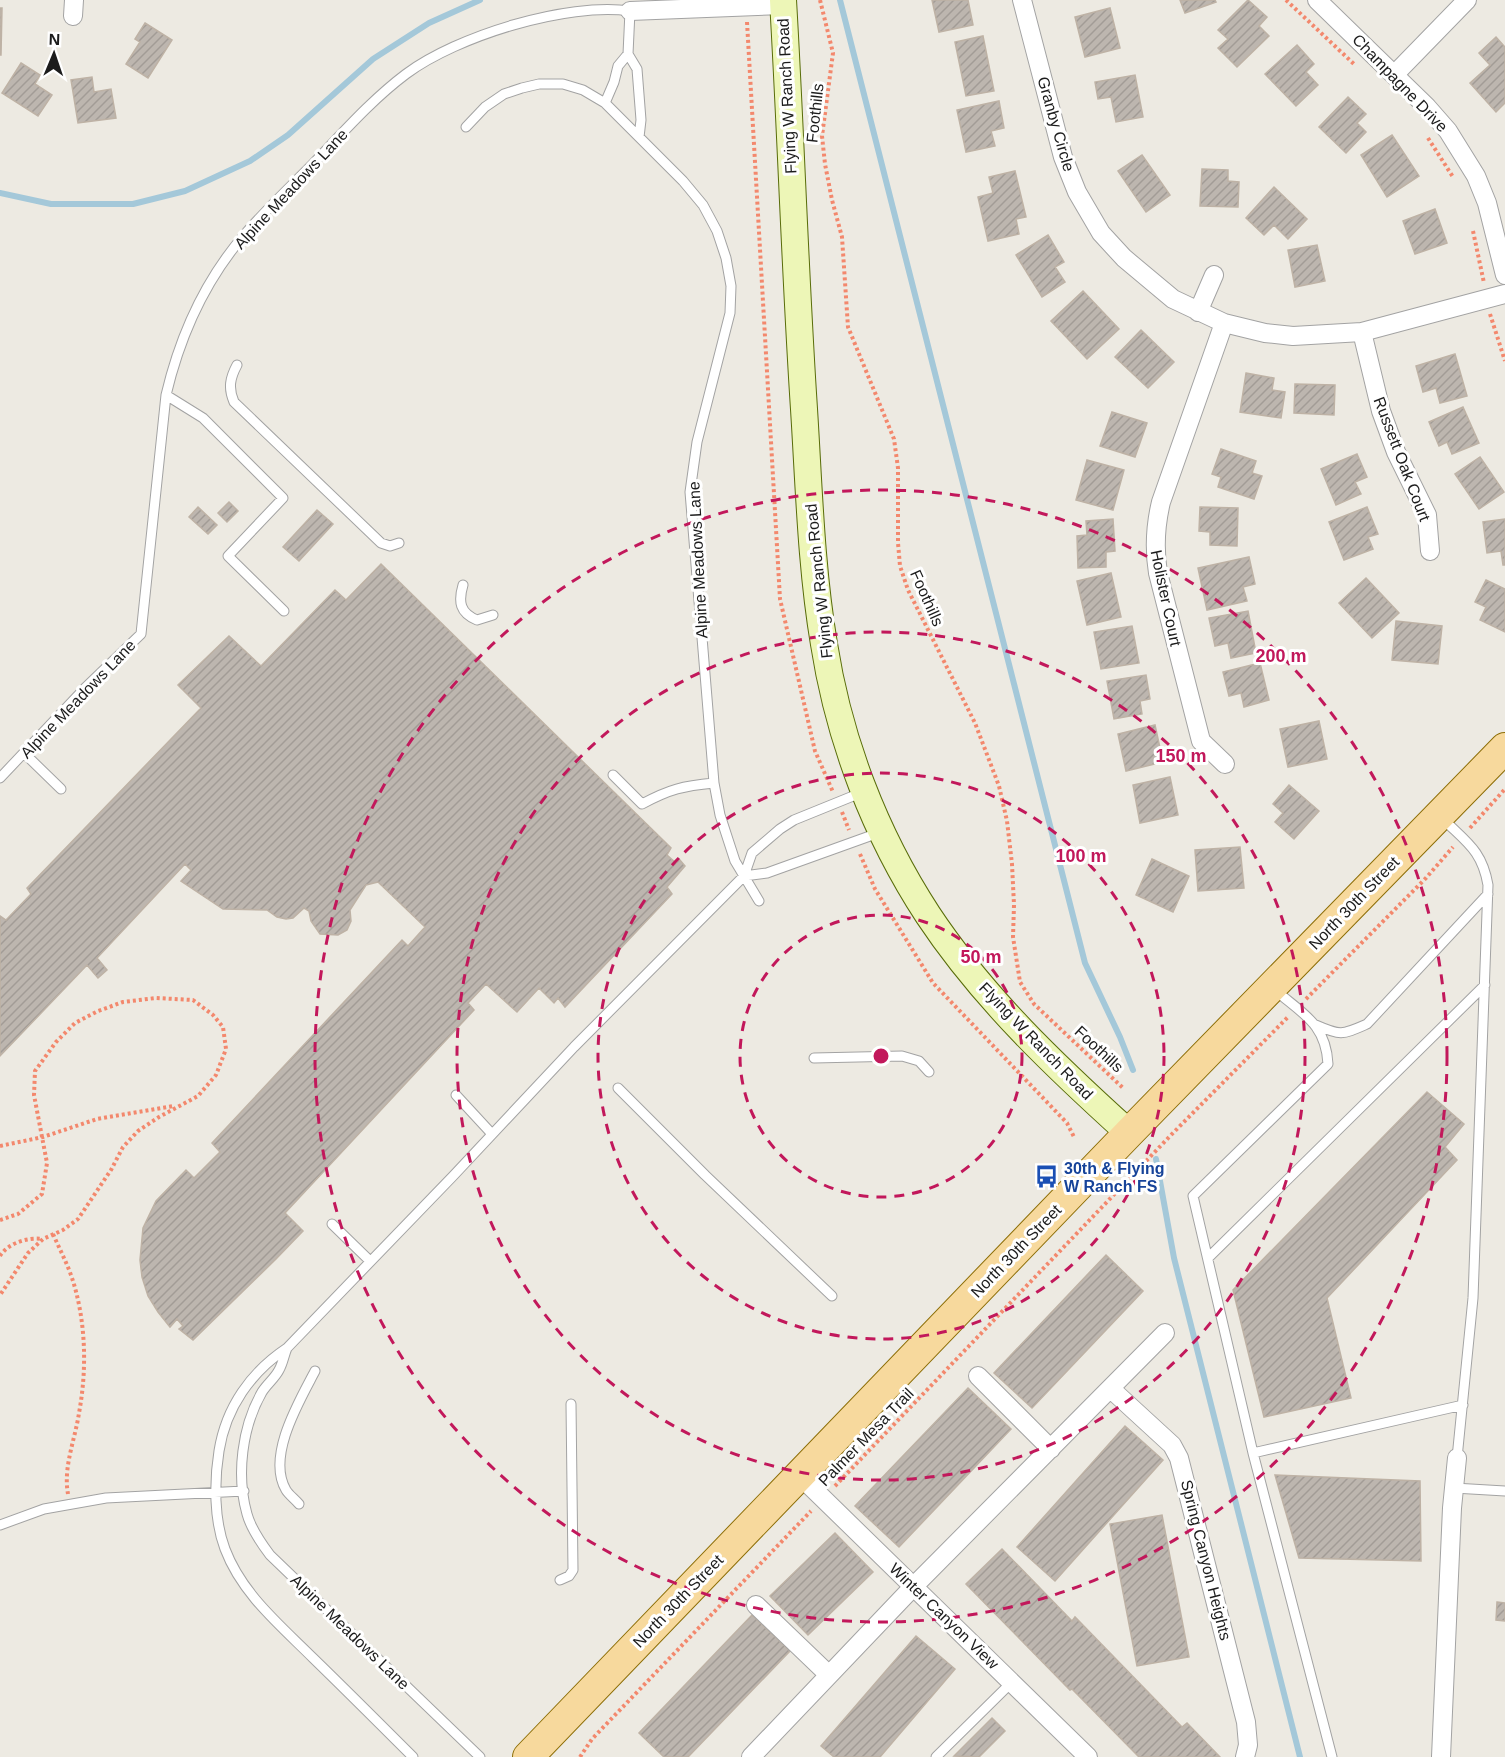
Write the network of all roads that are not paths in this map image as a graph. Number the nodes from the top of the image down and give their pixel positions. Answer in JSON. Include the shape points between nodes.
{"nodes":[{"id":1,"x":1022,"y":0,"type":"edge"},
{"id":2,"x":1317,"y":0,"type":"edge"},
{"id":3,"x":1467,"y":0,"type":"edge"},
{"id":4,"x":783,"y":3,"type":"edge"},
{"id":5,"x":630,"y":11,"type":"junction"},
{"id":6,"x":628,"y":54,"type":"junction"},
{"id":7,"x":1394,"y":75,"type":"junction"},
{"id":8,"x":605,"y":103,"type":"junction"},
{"id":9,"x":466,"y":127,"type":"dead end"},
{"id":10,"x":639,"y":137,"type":"junction"},
{"id":11,"x":1214,"y":275,"type":"dead end"},
{"id":12,"x":1505,"y":275,"type":"edge"},
{"id":13,"x":1505,"y":294,"type":"edge"},
{"id":14,"x":1198,"y":312,"type":"junction"},
{"id":15,"x":1224,"y":323,"type":"junction"},
{"id":16,"x":1362,"y":332,"type":"junction"},
{"id":17,"x":237,"y":365,"type":"dead end"},
{"id":18,"x":166,"y":395,"type":"junction"},
{"id":19,"x":399,"y":543,"type":"dead end"},
{"id":20,"x":1430,"y":552,"type":"dead end"},
{"id":21,"x":464,"y":585,"type":"dead end"},
{"id":22,"x":284,"y":611,"type":"dead end"},
{"id":23,"x":493,"y":615,"type":"dead end"},
{"id":24,"x":1505,"y":748,"type":"edge"},
{"id":25,"x":25,"y":754,"type":"junction"},
{"id":26,"x":1225,"y":764,"type":"dead end"},
{"id":27,"x":612,"y":775,"type":"dead end"},
{"id":28,"x":0,"y":778,"type":"edge"},
{"id":29,"x":714,"y":783,"type":"junction"},
{"id":30,"x":61,"y":789,"type":"dead end"},
{"id":31,"x":865,"y":791,"type":"junction"},
{"id":32,"x":1439,"y":816,"type":"junction"},
{"id":33,"x":883,"y":831,"type":"junction"},
{"id":34,"x":744,"y":876,"type":"junction"},
{"id":35,"x":1488,"y":894,"type":"junction"},
{"id":36,"x":759,"y":901,"type":"dead end"},
{"id":37,"x":1485,"y":985,"type":"junction"},
{"id":38,"x":1272,"y":987,"type":"junction"},
{"id":39,"x":1316,"y":1025,"type":"junction"},
{"id":40,"x":814,"y":1058,"type":"dead end"},
{"id":41,"x":930,"y":1072,"type":"dead end"},
{"id":42,"x":618,"y":1088,"type":"dead end"},
{"id":43,"x":456,"y":1095,"type":"dead end"},
{"id":44,"x":1130,"y":1133,"type":"junction"},
{"id":45,"x":492,"y":1134,"type":"junction"},
{"id":46,"x":332,"y":1224,"type":"dead end"},
{"id":47,"x":1208,"y":1258,"type":"junction"},
{"id":48,"x":370,"y":1261,"type":"junction"},
{"id":49,"x":832,"y":1296,"type":"dead end"},
{"id":50,"x":1165,"y":1333,"type":"dead end"},
{"id":51,"x":287,"y":1348,"type":"junction"},
{"id":52,"x":315,"y":1371,"type":"dead end"},
{"id":53,"x":978,"y":1376,"type":"dead end"},
{"id":54,"x":1111,"y":1389,"type":"junction"},
{"id":55,"x":571,"y":1404,"type":"dead end"},
{"id":56,"x":1463,"y":1405,"type":"junction"},
{"id":57,"x":1051,"y":1449,"type":"junction"},
{"id":58,"x":1253,"y":1453,"type":"junction"},
{"id":59,"x":1457,"y":1458,"type":"joint"},
{"id":60,"x":799,"y":1475,"type":"junction"},
{"id":61,"x":1454,"y":1488,"type":"junction"},
{"id":62,"x":244,"y":1491,"type":"junction"},
{"id":63,"x":1505,"y":1491,"type":"edge"},
{"id":64,"x":217,"y":1492,"type":"junction"},
{"id":65,"x":299,"y":1504,"type":"dead end"},
{"id":66,"x":0,"y":1525,"type":"edge"},
{"id":67,"x":560,"y":1580,"type":"dead end"},
{"id":68,"x":914,"y":1586,"type":"junction"},
{"id":69,"x":756,"y":1605,"type":"dead end"},
{"id":70,"x":829,"y":1675,"type":"junction"},
{"id":71,"x":1012,"y":1682,"type":"junction"},
{"id":72,"x":413,"y":1757,"type":"edge"},
{"id":73,"x":480,"y":1757,"type":"edge"},
{"id":74,"x":528,"y":1757,"type":"edge"},
{"id":75,"x":751,"y":1757,"type":"edge"},
{"id":76,"x":936,"y":1757,"type":"edge"},
{"id":77,"x":1088,"y":1757,"type":"edge"},
{"id":78,"x":1245,"y":1757,"type":"edge"},
{"id":79,"x":1332,"y":1757,"type":"edge"},
{"id":80,"x":1441,"y":1757,"type":"edge"}],
"edges":[{"from":1,"to":14,"type":"street","name":"Granby Circle","via":[[1063,158],[1077,192],[1101,233],[1124,258],[1173,299]]},
{"from":2,"to":7,"type":"street","name":"Champagne Drive"},
{"from":3,"to":7,"type":"street"},
{"from":4,"to":5,"type":"street","name":"Alpine Meadows Lane"},
{"from":4,"to":31,"type":"street","name":"Flying W Ranch Road","via":[[815,578],[837,709]]},
{"from":5,"to":6,"type":"lane"},
{"from":5,"to":18,"type":"lane","name":"Alpine Meadows Lane","via":[[598,10],[522,22],[482,34],[407,73],[364,111],[244,235],[196,307]]},
{"from":6,"to":8,"type":"lane","via":[[618,66]]},
{"from":6,"to":10,"type":"lane","via":[[637,69]]},
{"from":7,"to":12,"type":"street","name":"Champagne Drive","via":[[1448,131],[1476,176]]},
{"from":8,"to":9,"type":"lane","name":"Alpine Meadows Lane","via":[[563,84],[539,84],[504,94]]},
{"from":8,"to":10,"type":"lane","name":"Alpine Meadows Lane"},
{"from":10,"to":29,"type":"lane","name":"Alpine Meadows Lane","via":[[703,205],[717,231],[731,286],[730,313],[697,442],[690,492]]},
{"from":11,"to":14,"type":"street"},
{"from":13,"to":16,"type":"street","name":"Granby Circle"},
{"from":14,"to":15,"type":"street","name":"Granby Circle"},
{"from":15,"to":16,"type":"street","name":"Granby Circle","via":[[1293,336]]},
{"from":15,"to":26,"type":"street","name":"Holister Court","via":[[1161,502],[1154,551],[1201,741]]},
{"from":16,"to":20,"type":"street","name":"Russett Oak Court","via":[[1381,411],[1427,515]]},
{"from":17,"to":19,"type":"lane","via":[[231,378],[234,402],[381,543]]},
{"from":18,"to":22,"type":"lane","via":[[202,418],[283,498],[228,556]]},
{"from":18,"to":25,"type":"lane","name":"Alpine Meadows Lane","via":[[141,634]]},
{"from":21,"to":23,"type":"lane","via":[[461,607],[468,616],[477,620]]},
{"from":24,"to":32,"type":"main road","name":"North 30th Street"},
{"from":25,"to":28,"type":"lane","name":"Alpine Meadows Lane"},
{"from":25,"to":30,"type":"lane"},
{"from":27,"to":29,"type":"lane","via":[[642,804],[663,792]]},
{"from":29,"to":34,"type":"lane","name":"Alpine Meadows Lane","via":[[720,815]]},
{"from":31,"to":33,"type":"street","name":"Flying W Ranch Road"},
{"from":31,"to":34,"type":"lane","via":[[780,829],[752,853]]},
{"from":32,"to":35,"type":"lane","via":[[1478,854],[1485,867]]},
{"from":32,"to":38,"type":"main road","name":"North 30th Street"},
{"from":33,"to":34,"type":"lane","via":[[766,873]]},
{"from":33,"to":44,"type":"street","name":"Flying W Ranch Road","via":[[928,914],[969,972],[1009,1018]]},
{"from":34,"to":36,"type":"lane","name":"Alpine Meadows Lane"},
{"from":34,"to":45,"type":"lane"},
{"from":35,"to":37,"type":"lane"},
{"from":35,"to":39,"type":"lane","via":[[1367,1024],[1344,1034]]},
{"from":37,"to":47,"type":"lane"},
{"from":37,"to":56,"type":"lane","via":[[1473,1299]]},
{"from":38,"to":39,"type":"lane"},
{"from":38,"to":44,"type":"main road","name":"North 30th Street"},
{"from":39,"to":47,"type":"lane","via":[[1327,1047],[1328,1064],[1193,1196]]},
{"from":40,"to":41,"type":"lane","via":[[902,1056],[919,1061]]},
{"from":42,"to":49,"type":"lane"},
{"from":43,"to":45,"type":"lane"},
{"from":44,"to":60,"type":"main road","name":"North 30th Street"},
{"from":45,"to":48,"type":"lane"},
{"from":46,"to":48,"type":"lane"},
{"from":47,"to":58,"type":"lane"},
{"from":48,"to":51,"type":"lane"},
{"from":50,"to":54,"type":"street"},
{"from":51,"to":62,"type":"lane","name":"Alpine Meadows Lane","via":[[279,1371],[263,1390],[250,1417],[243,1445]]},
{"from":51,"to":64,"type":"lane","via":[[255,1373],[226,1421],[217,1464]]},
{"from":52,"to":65,"type":"lane","via":[[288,1425],[281,1450],[286,1489]]},
{"from":53,"to":57,"type":"street"},
{"from":54,"to":57,"type":"street"},
{"from":54,"to":78,"type":"street","name":"Spring Canyon Heights","via":[[1172,1445],[1179,1458],[1246,1722]]},
{"from":55,"to":67,"type":"lane","via":[[573,1570]]},
{"from":56,"to":58,"type":"lane"},
{"from":56,"to":59,"type":"lane"},
{"from":57,"to":68,"type":"street"},
{"from":58,"to":79,"type":"lane"},
{"from":59,"to":61,"type":"street"},
{"from":60,"to":68,"type":"street","name":"Winter Canyon View"},
{"from":60,"to":74,"type":"main road","name":"North 30th Street"},
{"from":61,"to":63,"type":"lane"},
{"from":61,"to":80,"type":"street"},
{"from":62,"to":64,"type":"lane"},
{"from":62,"to":73,"type":"lane","name":"Alpine Meadows Lane","via":[[247,1515],[270,1555]]},
{"from":64,"to":66,"type":"lane","via":[[70,1503]]},
{"from":64,"to":72,"type":"lane","via":[[221,1539],[252,1596]]},
{"from":68,"to":70,"type":"street"},
{"from":68,"to":71,"type":"street","name":"Winter Canyon View"},
{"from":69,"to":70,"type":"street"},
{"from":70,"to":75,"type":"street"},
{"from":71,"to":76,"type":"lane"},
{"from":71,"to":77,"type":"street","name":"Winter Canyon View"}]}
